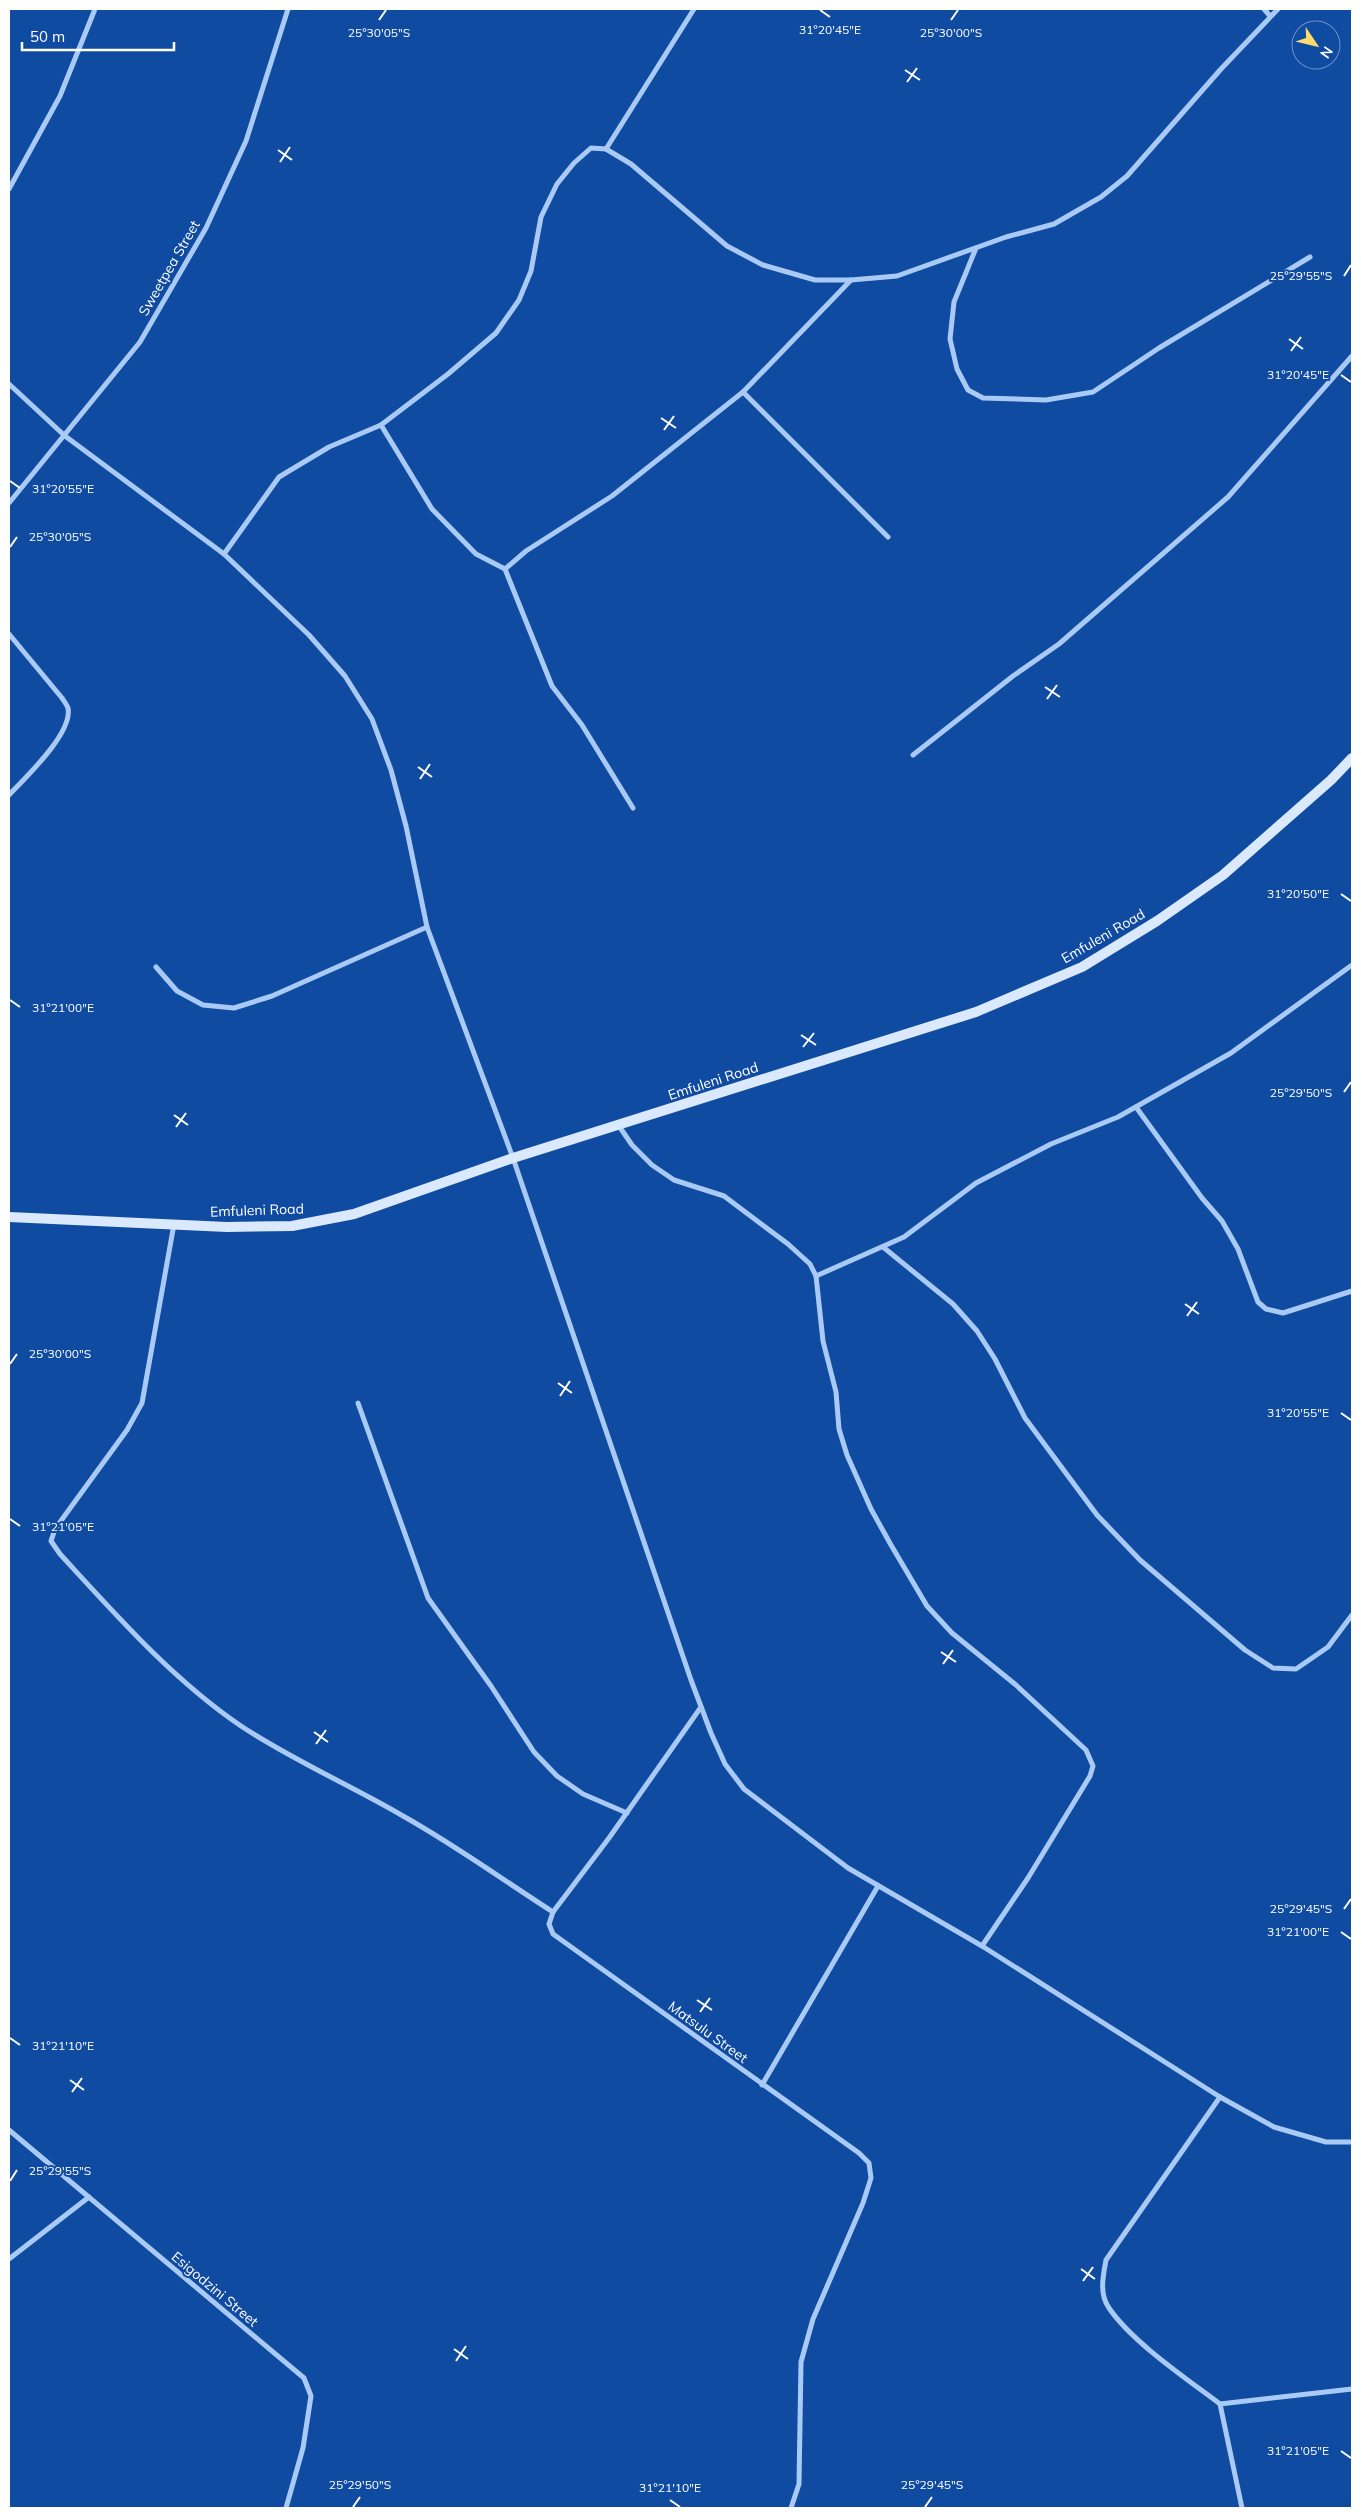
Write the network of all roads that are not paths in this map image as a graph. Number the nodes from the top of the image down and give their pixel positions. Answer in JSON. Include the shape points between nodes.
{"nodes":[{"id":1,"x":95,"y":9,"type":"edge"},
{"id":2,"x":288,"y":9,"type":"edge"},
{"id":3,"x":694,"y":9,"type":"edge"},
{"id":4,"x":1264,"y":9,"type":"edge"},
{"id":5,"x":1278,"y":9,"type":"edge"},
{"id":6,"x":1270,"y":16,"type":"junction"},
{"id":7,"x":606,"y":149,"type":"junction"},
{"id":8,"x":9,"y":189,"type":"edge"},
{"id":9,"x":976,"y":248,"type":"junction"},
{"id":10,"x":1310,"y":258,"type":"dead end"},
{"id":11,"x":851,"y":280,"type":"junction"},
{"id":12,"x":1352,"y":356,"type":"edge"},
{"id":13,"x":9,"y":384,"type":"edge"},
{"id":14,"x":743,"y":392,"type":"junction"},
{"id":15,"x":381,"y":425,"type":"junction"},
{"id":16,"x":64,"y":436,"type":"junction"},
{"id":17,"x":9,"y":504,"type":"edge"},
{"id":18,"x":888,"y":537,"type":"dead end"},
{"id":19,"x":224,"y":554,"type":"junction"},
{"id":20,"x":505,"y":569,"type":"junction"},
{"id":21,"x":9,"y":634,"type":"edge"},
{"id":22,"x":913,"y":755,"type":"dead end"},
{"id":23,"x":1352,"y":758,"type":"edge"},
{"id":24,"x":9,"y":795,"type":"edge"},
{"id":25,"x":633,"y":808,"type":"dead end"},
{"id":26,"x":427,"y":927,"type":"junction"},
{"id":27,"x":1352,"y":965,"type":"edge"},
{"id":28,"x":156,"y":967,"type":"dead end"},
{"id":29,"x":1136,"y":1107,"type":"junction"},
{"id":30,"x":618,"y":1126,"type":"junction"},
{"id":31,"x":513,"y":1158,"type":"junction"},
{"id":32,"x":9,"y":1217,"type":"edge"},
{"id":33,"x":174,"y":1224,"type":"junction"},
{"id":34,"x":883,"y":1247,"type":"junction"},
{"id":35,"x":816,"y":1276,"type":"junction"},
{"id":36,"x":1352,"y":1291,"type":"edge"},
{"id":37,"x":358,"y":1403,"type":"dead end"},
{"id":38,"x":1352,"y":1615,"type":"edge"},
{"id":39,"x":701,"y":1707,"type":"junction"},
{"id":40,"x":627,"y":1813,"type":"junction"},
{"id":41,"x":878,"y":1886,"type":"junction"},
{"id":42,"x":553,"y":1912,"type":"junction"},
{"id":43,"x":982,"y":1946,"type":"junction"},
{"id":44,"x":762,"y":2085,"type":"junction"},
{"id":45,"x":1220,"y":2097,"type":"junction"},
{"id":46,"x":9,"y":2130,"type":"edge"},
{"id":47,"x":1352,"y":2142,"type":"edge"},
{"id":48,"x":89,"y":2197,"type":"junction"},
{"id":49,"x":9,"y":2259,"type":"edge"},
{"id":50,"x":1352,"y":2388,"type":"edge"},
{"id":51,"x":1220,"y":2404,"type":"junction"},
{"id":52,"x":286,"y":2508,"type":"edge"},
{"id":53,"x":791,"y":2508,"type":"edge"},
{"id":54,"x":1242,"y":2508,"type":"edge"}],
"edges":[{"from":1,"to":8,"type":"street","via":[[60,96]]},
{"from":2,"to":16,"type":"street","name":"Sweetpea Street","via":[[246,142],[206,228],[140,342]]},
{"from":3,"to":7,"type":"street"},
{"from":4,"to":6,"type":"street"},
{"from":5,"to":6,"type":"street"},
{"from":6,"to":9,"type":"street","via":[[1127,176],[1101,197],[1054,224]]},
{"from":7,"to":11,"type":"street","via":[[631,164],[727,246],[763,265],[814,280]]},
{"from":7,"to":15,"type":"street","via":[[591,148],[557,184],[541,217],[531,270],[519,300],[496,333]]},
{"from":9,"to":10,"type":"street","via":[[954,302],[950,339],[957,369],[968,390],[983,398],[1046,400],[1093,392],[1159,348]]},
{"from":9,"to":11,"type":"street","via":[[897,276]]},
{"from":11,"to":14,"type":"street"},
{"from":12,"to":22,"type":"street","via":[[1228,497],[1059,644]]},
{"from":13,"to":16,"type":"street"},
{"from":14,"to":18,"type":"street"},
{"from":14,"to":20,"type":"street","via":[[612,496],[526,551]]},
{"from":15,"to":19,"type":"street","via":[[329,447],[279,477]]},
{"from":15,"to":20,"type":"street","via":[[432,509],[476,554]]},
{"from":16,"to":17,"type":"street","name":"Sweetpea Street"},
{"from":16,"to":19,"type":"street"},
{"from":19,"to":26,"type":"street","via":[[309,635],[345,676],[372,719],[391,770],[406,826]]},
{"from":20,"to":25,"type":"street","via":[[552,686],[582,725]]},
{"from":21,"to":24,"type":"street","via":[[68,709],[67,722],[58,739]]},
{"from":23,"to":30,"type":"street","name":"Emfuleni Road","via":[[1223,875],[1082,967],[976,1012]]},
{"from":26,"to":28,"type":"street","via":[[272,996],[234,1008],[203,1005],[177,990]]},
{"from":26,"to":31,"type":"street"},
{"from":27,"to":29,"type":"street","via":[[1231,1053]]},
{"from":29,"to":34,"type":"street","via":[[1051,1144],[976,1183],[904,1237]]},
{"from":29,"to":36,"type":"street","via":[[1222,1221],[1238,1248],[1258,1302],[1266,1309],[1283,1313]]},
{"from":30,"to":31,"type":"street","name":"Emfuleni Road"},
{"from":30,"to":35,"type":"street","via":[[652,1165],[674,1180],[724,1196],[788,1244],[810,1264]]},
{"from":31,"to":33,"type":"street","name":"Emfuleni Road","via":[[371,1208],[292,1226]]},
{"from":31,"to":39,"type":"street"},
{"from":32,"to":33,"type":"street","name":"Emfuleni Road"},
{"from":33,"to":42,"type":"street","via":[[142,1403],[127,1430],[55,1529],[51,1541],[133,1633],[187,1684],[241,1726],[404,1816]]},
{"from":34,"to":35,"type":"street"},
{"from":34,"to":38,"type":"street","via":[[953,1304],[977,1331],[1025,1418],[1097,1515],[1140,1560],[1245,1650],[1273,1668],[1296,1669],[1328,1647]]},
{"from":35,"to":43,"type":"street","via":[[822,1341],[836,1392],[839,1429],[847,1455],[871,1509],[911,1582],[926,1606],[952,1632],[1016,1685],[1086,1750],[1093,1766],[1028,1878]]},
{"from":37,"to":40,"type":"street","via":[[428,1598],[534,1752],[557,1776],[583,1794]]},
{"from":39,"to":40,"type":"street"},
{"from":39,"to":41,"type":"street","via":[[725,1764],[744,1789],[848,1868]]},
{"from":40,"to":42,"type":"street"},
{"from":41,"to":43,"type":"street"},
{"from":41,"to":44,"type":"street"},
{"from":42,"to":44,"type":"street","name":"Matsulu Street","via":[[549,1924],[553,1934]]},
{"from":43,"to":45,"type":"street"},
{"from":44,"to":53,"type":"street","name":"Matsulu Street","via":[[859,2153],[869,2163],[871,2178],[813,2319],[801,2362],[800,2484]]},
{"from":45,"to":47,"type":"street","via":[[1274,2127],[1326,2142]]},
{"from":45,"to":51,"type":"street","via":[[1106,2260],[1102,2284],[1108,2308],[1140,2341]]},
{"from":46,"to":48,"type":"street","name":"Esigodzini Street"},
{"from":48,"to":49,"type":"street"},
{"from":48,"to":52,"type":"street","name":"Esigodzini Street","via":[[304,2378],[311,2396],[303,2448]]},
{"from":50,"to":51,"type":"street"},
{"from":51,"to":54,"type":"street"}]}
